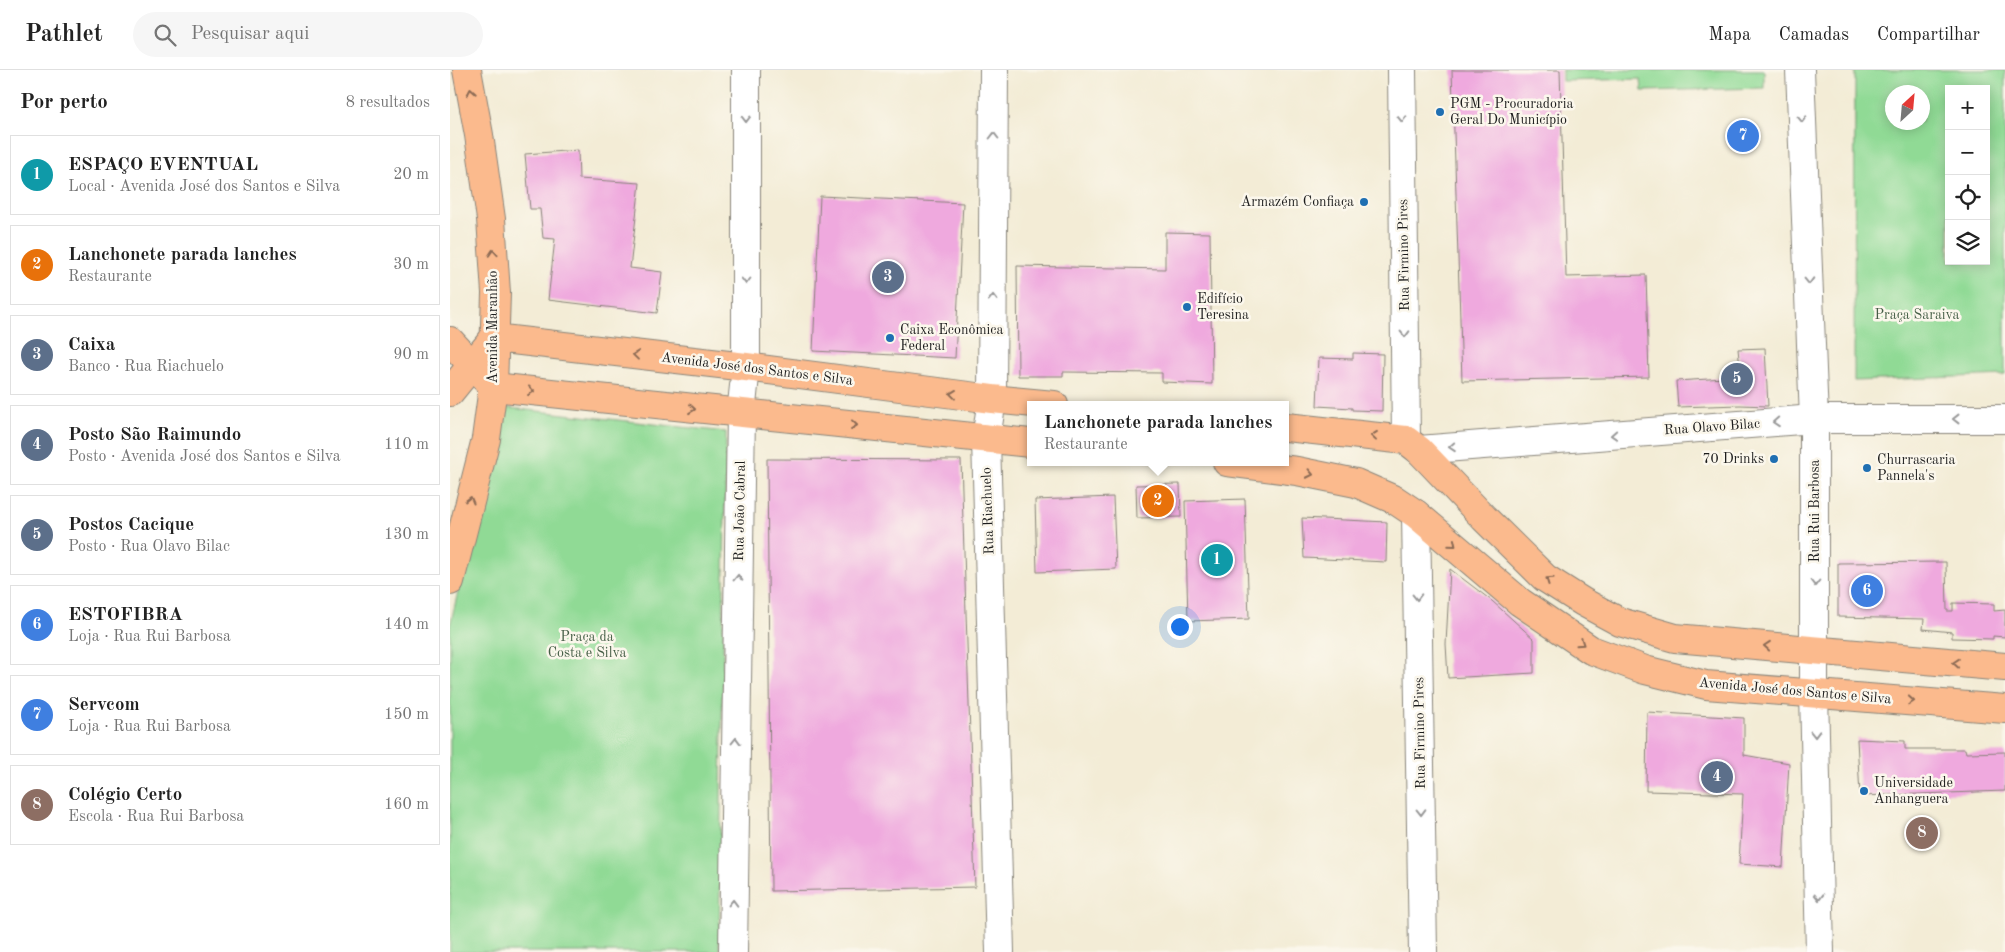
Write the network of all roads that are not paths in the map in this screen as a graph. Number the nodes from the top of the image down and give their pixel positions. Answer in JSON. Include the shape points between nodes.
{"nodes":[{"id":1,"x":467,"y":70,"type":"edge"},
{"id":2,"x":746,"y":70,"type":"edge"},
{"id":3,"x":994,"y":70,"type":"edge"},
{"id":4,"x":1402,"y":70,"type":"edge"},
{"id":5,"x":1800,"y":70,"type":"edge"},
{"id":6,"x":494,"y":338,"type":"junction"},
{"id":7,"x":450,"y":340,"type":"edge"},
{"id":8,"x":472,"y":364,"type":"junction"},
{"id":9,"x":746,"y":367,"type":"junction"},
{"id":10,"x":494,"y":387,"type":"junction"},
{"id":11,"x":450,"y":392,"type":"edge"},
{"id":12,"x":992,"y":400,"type":"junction"},
{"id":13,"x":1027,"y":403,"type":"edge"},
{"id":14,"x":741,"y":414,"type":"junction"},
{"id":15,"x":1814,"y":419,"type":"junction"},
{"id":16,"x":2005,"y":419,"type":"edge"},
{"id":17,"x":1289,"y":427,"type":"edge"},
{"id":18,"x":986,"y":439,"type":"junction"},
{"id":19,"x":1027,"y":443,"type":"edge"},
{"id":20,"x":1413,"y":445,"type":"junction"},
{"id":21,"x":1258,"y":466,"type":"edge"},
{"id":22,"x":1416,"y":514,"type":"junction"},
{"id":23,"x":450,"y":581,"type":"edge"},
{"id":24,"x":1816,"y":650,"type":"junction"},
{"id":25,"x":2005,"y":667,"type":"edge"},
{"id":26,"x":1814,"y":692,"type":"junction"},
{"id":27,"x":2005,"y":709,"type":"edge"},
{"id":28,"x":733,"y":952,"type":"edge"},
{"id":29,"x":1000,"y":952,"type":"edge"},
{"id":30,"x":1423,"y":952,"type":"edge"},
{"id":31,"x":1820,"y":952,"type":"edge"}],
"edges":[{"from":6,"to":1,"type":"main road","name":"Avenida Maranhão","one_way":true,"via":[[496,293],[491,218]]},
{"from":2,"to":9,"type":"street","name":"Rua João Cabral","one_way":true},
{"from":12,"to":3,"type":"street","name":"Rua Riachuelo","one_way":true},
{"from":4,"to":20,"type":"street","name":"Rua Firmino Pires","one_way":true},
{"from":5,"to":15,"type":"street","name":"Rua Rui Barbosa","one_way":true},
{"from":6,"to":8,"type":"main road"},
{"from":9,"to":6,"type":"main road","name":"Avenida José dos Santos e Silva","one_way":true},
{"from":6,"to":10,"type":"main road","name":"Avenida Maranhão"},
{"from":7,"to":8,"type":"main road"},
{"from":8,"to":10,"type":"main road"},
{"from":8,"to":11,"type":"main road"},
{"from":12,"to":9,"type":"main road","name":"Avenida José dos Santos e Silva","one_way":true},
{"from":9,"to":14,"type":"street","name":"Rua João Cabral"},
{"from":10,"to":14,"type":"main road","one_way":true},
{"from":23,"to":10,"type":"main road","name":"Avenida Maranhão","one_way":true,"via":[[486,439]]},
{"from":12,"to":13,"type":"main road","name":"Avenida José dos Santos e Silva"},
{"from":12,"to":18,"type":"street","name":"Rua Riachuelo"},
{"from":14,"to":18,"type":"main road","one_way":true},
{"from":28,"to":14,"type":"street","name":"Rua João Cabral","one_way":true},
{"from":16,"to":15,"type":"street","name":"Rua Olavo Bilac","one_way":true},
{"from":15,"to":20,"type":"street","name":"Rua Olavo Bilac","one_way":true},
{"from":15,"to":24,"type":"street","name":"Rua Rui Barbosa","one_way":true},
{"from":20,"to":17,"type":"main road","one_way":true},
{"from":18,"to":19,"type":"main road"},
{"from":18,"to":29,"type":"street","name":"Rua Riachuelo"},
{"from":24,"to":20,"type":"main road","one_way":true,"via":[[1675,638],[1620,622],[1545,578]]},
{"from":21,"to":22,"type":"main road","name":"Avenida José dos Santos e Silva","one_way":true,"via":[[1356,483],[1395,500]]},
{"from":22,"to":26,"type":"main road","name":"Avenida José dos Santos e Silva","one_way":true,"via":[[1520,602],[1591,650],[1644,670],[1706,685]]},
{"from":22,"to":30,"type":"street","name":"Rua Firmino Pires","one_way":true},
{"from":25,"to":24,"type":"main road","one_way":true},
{"from":24,"to":26,"type":"street","name":"Rua Rui Barbosa"},
{"from":26,"to":27,"type":"main road","name":"Avenida José dos Santos e Silva","one_way":true},
{"from":26,"to":31,"type":"street","name":"Rua Rui Barbosa","one_way":true}]}
